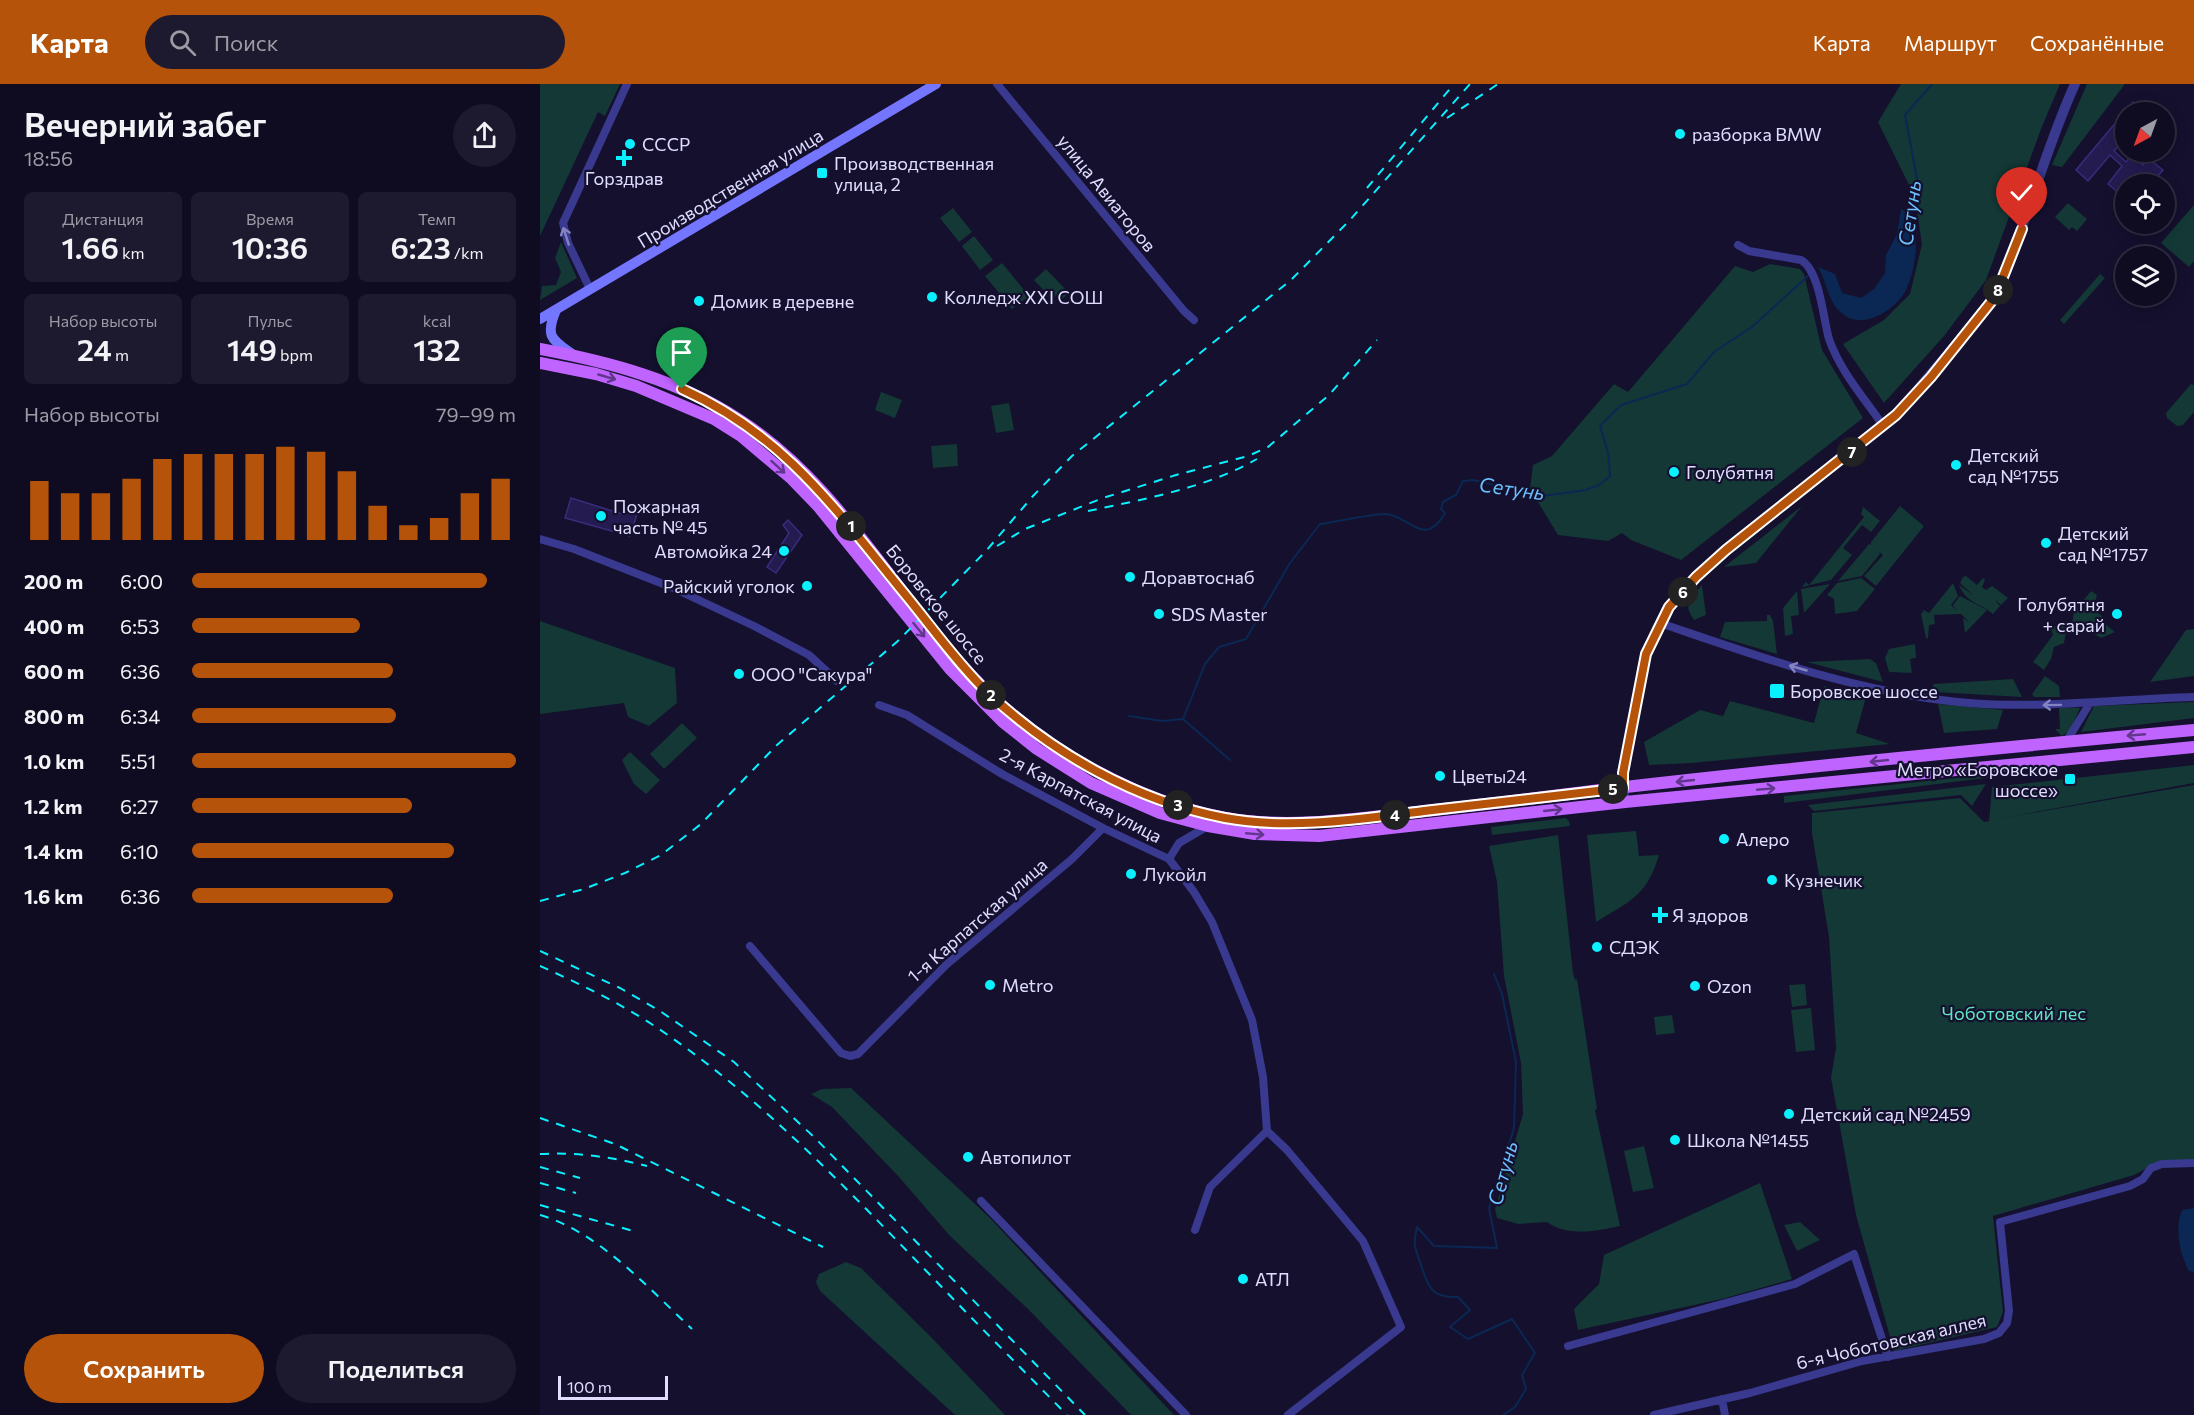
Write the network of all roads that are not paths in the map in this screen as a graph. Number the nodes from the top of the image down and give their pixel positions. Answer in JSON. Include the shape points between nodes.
{"nodes":[{"id":1,"x":627,"y":84,"type":"edge"},
{"id":2,"x":936,"y":84,"type":"edge"},
{"id":3,"x":997,"y":84,"type":"edge"},
{"id":4,"x":2075,"y":84,"type":"edge"},
{"id":5,"x":1738,"y":245,"type":"dead end"},
{"id":6,"x":590,"y":289,"type":"junction"},
{"id":7,"x":556,"y":310,"type":"junction"},
{"id":8,"x":540,"y":319,"type":"edge"},
{"id":9,"x":1194,"y":320,"type":"dead end"},
{"id":10,"x":540,"y":349,"type":"edge"},
{"id":11,"x":575,"y":356,"type":"junction"},
{"id":12,"x":540,"y":363,"type":"edge"},
{"id":13,"x":1884,"y":427,"type":"junction"},
{"id":14,"x":540,"y":539,"type":"edge"},
{"id":15,"x":1660,"y":623,"type":"junction"},
{"id":16,"x":837,"y":681,"type":"dead end"},
{"id":17,"x":2194,"y":697,"type":"edge"},
{"id":18,"x":2090,"y":703,"type":"junction"},
{"id":19,"x":879,"y":705,"type":"dead end"},
{"id":20,"x":2194,"y":730,"type":"edge"},
{"id":21,"x":2066,"y":742,"type":"junction"},
{"id":22,"x":2194,"y":747,"type":"edge"},
{"id":23,"x":1623,"y":788,"type":"junction"},
{"id":24,"x":1625,"y":802,"type":"junction"},
{"id":25,"x":1208,"y":826,"type":"junction"},
{"id":26,"x":1103,"y":828,"type":"junction"},
{"id":27,"x":1169,"y":859,"type":"junction"},
{"id":28,"x":750,"y":946,"type":"dead end"},
{"id":29,"x":1267,"y":1131,"type":"junction"},
{"id":30,"x":2194,"y":1163,"type":"edge"},
{"id":31,"x":981,"y":1200,"type":"dead end"},
{"id":32,"x":1195,"y":1230,"type":"dead end"},
{"id":33,"x":1568,"y":1347,"type":"dead end"},
{"id":34,"x":1888,"y":1357,"type":"junction"},
{"id":35,"x":1722,"y":1399,"type":"junction"},
{"id":36,"x":1186,"y":1415,"type":"edge"},
{"id":37,"x":1288,"y":1415,"type":"edge"},
{"id":38,"x":1654,"y":1415,"type":"edge"},
{"id":39,"x":1725,"y":1415,"type":"edge"}],
"edges":[{"from":6,"to":1,"type":"street","one_way":true,"via":[[563,223]]},
{"from":2,"to":6,"type":"main road","name":"Производственная улица"},
{"from":3,"to":9,"type":"street","name":"улица Авиаторов"},
{"from":4,"to":13,"type":"street","via":[[1995,297],[1931,377]]},
{"from":5,"to":13,"type":"street","via":[[1808,265],[1837,357]]},
{"from":6,"to":7,"type":"main road","name":"Производственная улица"},
{"from":7,"to":8,"type":"main road","name":"Производственная улица"},
{"from":7,"to":11,"type":"main road","via":[[550,333],[555,342]]},
{"from":10,"to":11,"type":"main road","name":"Боровское шоссе"},
{"from":11,"to":23,"type":"main road","name":"Боровское шоссе","via":[[682,389],[758,433],[822,491],[985,690],[1057,748],[1141,792],[1227,818],[1301,822]]},
{"from":12,"to":25,"type":"main road","name":"Боровское шоссе","one_way":true,"via":[[636,386],[714,418],[741,436],[811,498],[950,669],[1003,722],[1091,783],[1160,813]]},
{"from":13,"to":15,"type":"street","via":[[1726,550],[1686,588]]},
{"from":14,"to":16,"type":"street","via":[[671,587],[745,621],[809,655]]},
{"from":18,"to":15,"type":"street","one_way":true,"via":[[1971,703],[1892,693],[1773,661]]},
{"from":15,"to":23,"type":"street","via":[[1646,654]]},
{"from":17,"to":18,"type":"street"},
{"from":18,"to":21,"type":"street"},
{"from":19,"to":26,"type":"street","name":"2-я Карпатская улица","via":[[907,715],[1002,774]]},
{"from":20,"to":21,"type":"main road","name":"Боровское шоссе","one_way":true},
{"from":21,"to":23,"type":"main road","name":"Боровское шоссе","one_way":true},
{"from":24,"to":22,"type":"main road","name":"Боровское шоссе","one_way":true},
{"from":23,"to":24,"type":"street"},
{"from":25,"to":24,"type":"main road","name":"Боровское шоссе","one_way":true,"via":[[1255,834],[1319,836]]},
{"from":25,"to":27,"type":"street","via":[[1179,843]]},
{"from":26,"to":27,"type":"street","name":"2-я Карпатская улица"},
{"from":26,"to":28,"type":"street","name":"1-я Карпатская улица","via":[[946,965],[858,1054],[841,1053]]},
{"from":27,"to":29,"type":"street","name":"2-я Карпатская улица","via":[[1212,922],[1252,1020],[1263,1077]]},
{"from":29,"to":32,"type":"street","via":[[1210,1188]]},
{"from":29,"to":37,"type":"street","via":[[1363,1241],[1401,1327]]},
{"from":30,"to":34,"type":"street","name":"6-я Чоботовская аллея","via":[[2162,1164],[2130,1186],[2000,1222],[2009,1311],[2007,1323],[1999,1333]]},
{"from":31,"to":36,"type":"street"},
{"from":33,"to":34,"type":"street","via":[[1795,1284],[1854,1254]]},
{"from":34,"to":35,"type":"street","name":"6-я Чоботовская аллея"},
{"from":35,"to":38,"type":"street","name":"6-я Чоботовская аллея"},
{"from":35,"to":39,"type":"street"}]}
